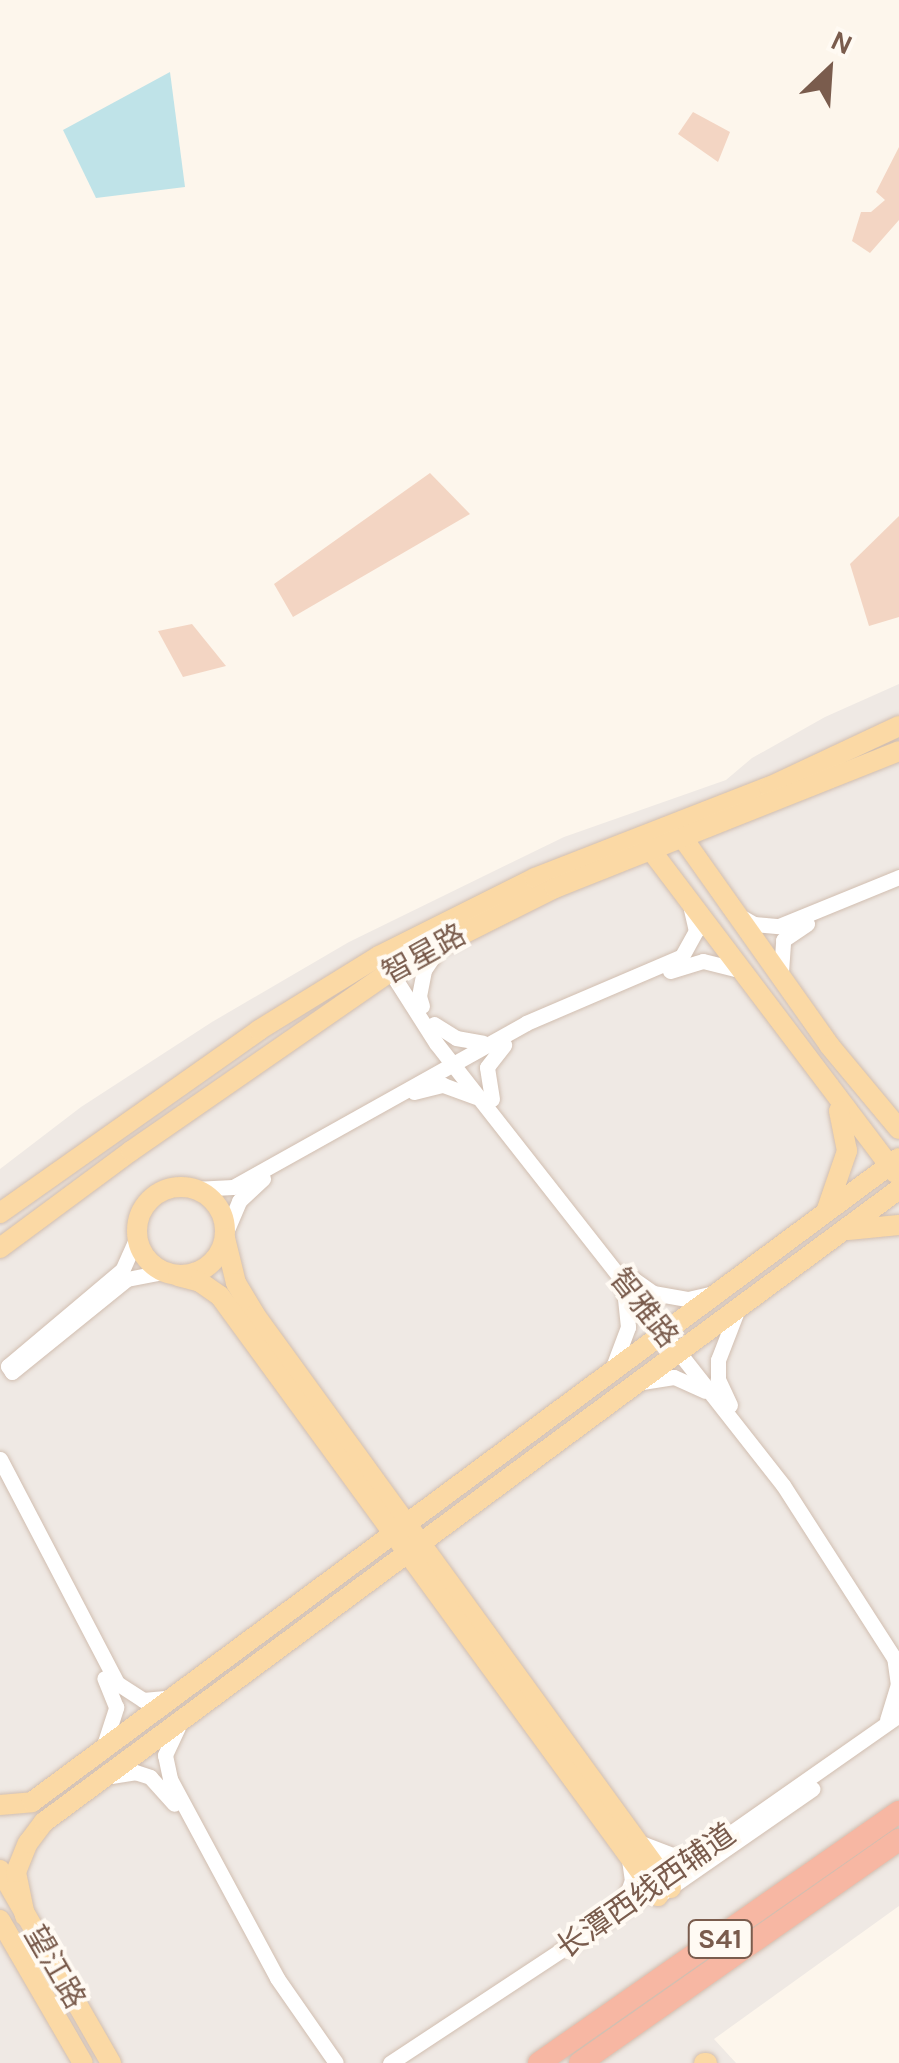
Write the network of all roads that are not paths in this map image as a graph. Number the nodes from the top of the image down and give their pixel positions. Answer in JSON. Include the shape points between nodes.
{"nodes":[{"id":1,"x":899,"y":726,"type":"edge"},
{"id":2,"x":899,"y":751,"type":"edge"},
{"id":3,"x":734,"y":819,"type":"junction"},
{"id":4,"x":678,"y":830,"type":"junction"},
{"id":5,"x":645,"y":842,"type":"junction"},
{"id":6,"x":623,"y":859,"type":"junction"},
{"id":7,"x":708,"y":875,"type":"junction"},
{"id":8,"x":899,"y":877,"type":"edge"},
{"id":9,"x":670,"y":878,"type":"junction"},
{"id":10,"x":899,"y":886,"type":"edge"},
{"id":11,"x":687,"y":901,"type":"junction"},
{"id":12,"x":732,"y":908,"type":"junction"},
{"id":13,"x":448,"y":939,"type":"junction"},
{"id":14,"x":388,"y":961,"type":"junction"},
{"id":15,"x":739,"y":970,"type":"junction"},
{"id":16,"x":783,"y":981,"type":"junction"},
{"id":17,"x":422,"y":1006,"type":"junction"},
{"id":18,"x":430,"y":1025,"type":"junction"},
{"id":19,"x":500,"y":1042,"type":"junction"},
{"id":20,"x":458,"y":1064,"type":"junction"},
{"id":21,"x":853,"y":1074,"type":"junction"},
{"id":22,"x":413,"y":1088,"type":"junction"},
{"id":23,"x":830,"y":1090,"type":"junction"},
{"id":24,"x":488,"y":1101,"type":"junction"},
{"id":25,"x":899,"y":1102,"type":"edge"},
{"id":26,"x":899,"y":1129,"type":"edge"},
{"id":27,"x":896,"y":1167,"type":"edge"},
{"id":28,"x":194,"y":1188,"type":"junction"},
{"id":29,"x":899,"y":1189,"type":"edge"},
{"id":30,"x":0,"y":1213,"type":"edge"},
{"id":31,"x":824,"y":1214,"type":"junction"},
{"id":32,"x":899,"y":1225,"type":"edge"},
{"id":33,"x":841,"y":1232,"type":"junction"},
{"id":34,"x":225,"y":1234,"type":"junction"},
{"id":35,"x":136,"y":1237,"type":"junction"},
{"id":36,"x":0,"y":1248,"type":"edge"},
{"id":37,"x":170,"y":1274,"type":"junction"},
{"id":38,"x":622,"y":1275,"type":"junction"},
{"id":39,"x":723,"y":1288,"type":"junction"},
{"id":40,"x":739,"y":1307,"type":"junction"},
{"id":41,"x":666,"y":1330,"type":"junction"},
{"id":42,"x":681,"y":1349,"type":"junction"},
{"id":43,"x":611,"y":1370,"type":"junction"},
{"id":44,"x":625,"y":1390,"type":"junction"},
{"id":45,"x":724,"y":1404,"type":"junction"},
{"id":46,"x":0,"y":1459,"type":"edge"},
{"id":47,"x":0,"y":1474,"type":"edge"},
{"id":48,"x":368,"y":1488,"type":"junction"},
{"id":49,"x":453,"y":1490,"type":"junction"},
{"id":50,"x":465,"y":1512,"type":"junction"},
{"id":51,"x":399,"y":1531,"type":"junction"},
{"id":52,"x":414,"y":1551,"type":"junction"},
{"id":53,"x":352,"y":1566,"type":"junction"},
{"id":54,"x":368,"y":1587,"type":"junction"},
{"id":55,"x":446,"y":1596,"type":"junction"},
{"id":56,"x":897,"y":1657,"type":"edge"},
{"id":57,"x":177,"y":1695,"type":"junction"},
{"id":58,"x":899,"y":1715,"type":"edge"},
{"id":59,"x":181,"y":1723,"type":"junction"},
{"id":60,"x":899,"y":1725,"type":"edge"},
{"id":61,"x":881,"y":1728,"type":"junction"},
{"id":62,"x":99,"y":1752,"type":"junction"},
{"id":63,"x":107,"y":1776,"type":"junction"},
{"id":64,"x":0,"y":1806,"type":"edge"},
{"id":65,"x":899,"y":1812,"type":"edge"},
{"id":66,"x":899,"y":1840,"type":"edge"},
{"id":67,"x":633,"y":1847,"type":"junction"},
{"id":68,"x":710,"y":1848,"type":"junction"},
{"id":69,"x":0,"y":1870,"type":"edge"},
{"id":70,"x":662,"y":1888,"type":"junction"},
{"id":71,"x":618,"y":1912,"type":"junction"},
{"id":72,"x":25,"y":1916,"type":"junction"},
{"id":73,"x":0,"y":1920,"type":"edge"},
{"id":74,"x":83,"y":2063,"type":"edge"},
{"id":75,"x":111,"y":2063,"type":"edge"},
{"id":76,"x":319,"y":2063,"type":"edge"},
{"id":77,"x":336,"y":2063,"type":"edge"},
{"id":78,"x":390,"y":2063,"type":"edge"},
{"id":79,"x":404,"y":2063,"type":"edge"},
{"id":80,"x":539,"y":2063,"type":"edge"},
{"id":81,"x":580,"y":2063,"type":"edge"}],
"edges":[{"from":1,"to":4,"type":"main road","name":"智星路"},
{"from":2,"to":3,"type":"main road","name":"智星路"},
{"from":3,"to":4,"type":"main road","name":"智星路"},
{"from":3,"to":7,"type":"main road","via":[[710,844]]},
{"from":4,"to":5,"type":"main road","name":"智星路"},
{"from":4,"to":7,"type":"main road"},
{"from":5,"to":6,"type":"main road","name":"智星路"},
{"from":5,"to":9,"type":"main road"},
{"from":5,"to":14,"type":"main road","name":"智星路","via":[[496,895]]},
{"from":6,"to":9,"type":"main road","via":[[649,863]]},
{"from":6,"to":13,"type":"main road","name":"智星路"},
{"from":7,"to":12,"type":"main road"},
{"from":8,"to":12,"type":"street","via":[[778,926],[754,924]]},
{"from":9,"to":11,"type":"main road"},
{"from":10,"to":16,"type":"street","via":[[788,934],[778,958]]},
{"from":11,"to":15,"type":"main road"},
{"from":11,"to":19,"type":"street","via":[[696,931],[682,956]]},
{"from":12,"to":16,"type":"main road"},
{"from":13,"to":14,"type":"main road","name":"智星路"},
{"from":13,"to":17,"type":"street","via":[[424,970]]},
{"from":14,"to":17,"type":"street","name":"智雅路"},
{"from":14,"to":18,"type":"street","name":"智雅路"},
{"from":14,"to":30,"type":"main road","name":"智星路","via":[[259,1030]]},
{"from":14,"to":36,"type":"main road","name":"智星路"},
{"from":15,"to":19,"type":"street","via":[[716,961],[693,963]]},
{"from":15,"to":23,"type":"main road"},
{"from":16,"to":21,"type":"main road"},
{"from":17,"to":18,"type":"street","name":"智雅路"},
{"from":18,"to":19,"type":"street","via":[[470,1043]]},
{"from":18,"to":20,"type":"street","name":"智雅路"},
{"from":18,"to":22,"type":"street","via":[[429,1059]]},
{"from":19,"to":20,"type":"street"},
{"from":19,"to":24,"type":"street","via":[[487,1068]]},
{"from":20,"to":22,"type":"street"},
{"from":20,"to":24,"type":"street","name":"智雅路"},
{"from":21,"to":25,"type":"main road"},
{"from":21,"to":26,"type":"main road"},
{"from":22,"to":24,"type":"street","via":[[453,1086]]},
{"from":22,"to":28,"type":"street","via":[[233,1186]]},
{"from":22,"to":34,"type":"street","via":[[265,1177],[239,1201]]},
{"from":23,"to":27,"type":"main road"},
{"from":23,"to":31,"type":"main road","via":[[843,1119],[846,1151]]},
{"from":24,"to":38,"type":"street","name":"智雅路"},
{"from":27,"to":31,"type":"main road"},
{"from":28,"to":34,"type":"main road","via":[[217,1205]]},
{"from":28,"to":35,"type":"main road","via":[[152,1197],[142,1208]]},
{"from":29,"to":33,"type":"main road"},
{"from":31,"to":39,"type":"main road"},
{"from":32,"to":33,"type":"main road"},
{"from":33,"to":40,"type":"main road"},
{"from":34,"to":37,"type":"main road","via":[[206,1268]]},
{"from":34,"to":48,"type":"main road","via":[[242,1296]]},
{"from":35,"to":37,"type":"main road","via":[[141,1252]]},
{"from":35,"to":37,"type":"street","via":[[122,1270],[8,1366],[12,1372],[127,1279]]},
{"from":37,"to":48,"type":"main road","via":[[220,1296]]},
{"from":38,"to":39,"type":"street","via":[[669,1296],[703,1298]]},
{"from":38,"to":41,"type":"street","name":"智雅路"},
{"from":38,"to":43,"type":"street","via":[[628,1327]]},
{"from":39,"to":41,"type":"main road"},
{"from":40,"to":42,"type":"main road"},
{"from":40,"to":45,"type":"street","via":[[718,1360]]},
{"from":41,"to":42,"type":"street","name":"智雅路"},
{"from":41,"to":43,"type":"main road"},
{"from":42,"to":44,"type":"main road"},
{"from":42,"to":45,"type":"street","name":"智雅路"},
{"from":43,"to":49,"type":"main road"},
{"from":44,"to":45,"type":"street","via":[[674,1377]]},
{"from":44,"to":50,"type":"main road"},
{"from":45,"to":56,"type":"street","name":"智雅路"},
{"from":46,"to":57,"type":"street","via":[[117,1683],[142,1700]]},
{"from":47,"to":62,"type":"street","via":[[114,1698],[114,1724]]},
{"from":48,"to":49,"type":"main road","via":[[420,1502]]},
{"from":48,"to":51,"type":"main road"},
{"from":48,"to":53,"type":"main road","via":[[368,1537]]},
{"from":49,"to":51,"type":"main road"},
{"from":50,"to":52,"type":"main road"},
{"from":50,"to":55,"type":"main road","via":[[447,1536]]},
{"from":51,"to":52,"type":"main road"},
{"from":51,"to":53,"type":"main road"},
{"from":52,"to":54,"type":"main road"},
{"from":52,"to":55,"type":"main road"},
{"from":53,"to":57,"type":"main road"},
{"from":54,"to":55,"type":"main road","via":[[402,1578]]},
{"from":54,"to":59,"type":"main road"},
{"from":55,"to":67,"type":"main road"},
{"from":56,"to":61,"type":"street","via":[[896,1698]]},
{"from":57,"to":62,"type":"main road"},
{"from":58,"to":61,"type":"street","name":"长潭西线西辅道"},
{"from":59,"to":63,"type":"main road"},
{"from":59,"to":77,"type":"street","via":[[165,1756],[170,1778],[277,1978]]},
{"from":60,"to":70,"type":"street","name":"长潭西线西辅道"},
{"from":61,"to":68,"type":"street","name":"长潭西线西辅道"},
{"from":62,"to":64,"type":"main road","via":[[32,1802]]},
{"from":63,"to":72,"type":"main road","via":[[44,1822],[28,1842],[16,1872]]},
{"from":63,"to":76,"type":"street","via":[[136,1772],[162,1787]]},
{"from":65,"to":80,"type":"highway","number":"S41"},
{"from":66,"to":81,"type":"highway","number":"S41"},
{"from":67,"to":68,"type":"street","via":[[678,1857]]},
{"from":67,"to":70,"type":"main road"},
{"from":67,"to":71,"type":"street","via":[[632,1881]]},
{"from":68,"to":70,"type":"street","name":"长潭西线西辅道"},
{"from":69,"to":72,"type":"main road","name":"望江路"},
{"from":70,"to":71,"type":"street","name":"长潭西线西辅道"},
{"from":70,"to":79,"type":"street","name":"长潭西线西辅道"},
{"from":71,"to":78,"type":"street","name":"长潭西线西辅道"},
{"from":72,"to":75,"type":"main road","name":"望江路"},
{"from":73,"to":74,"type":"main road","name":"望江路"}]}
